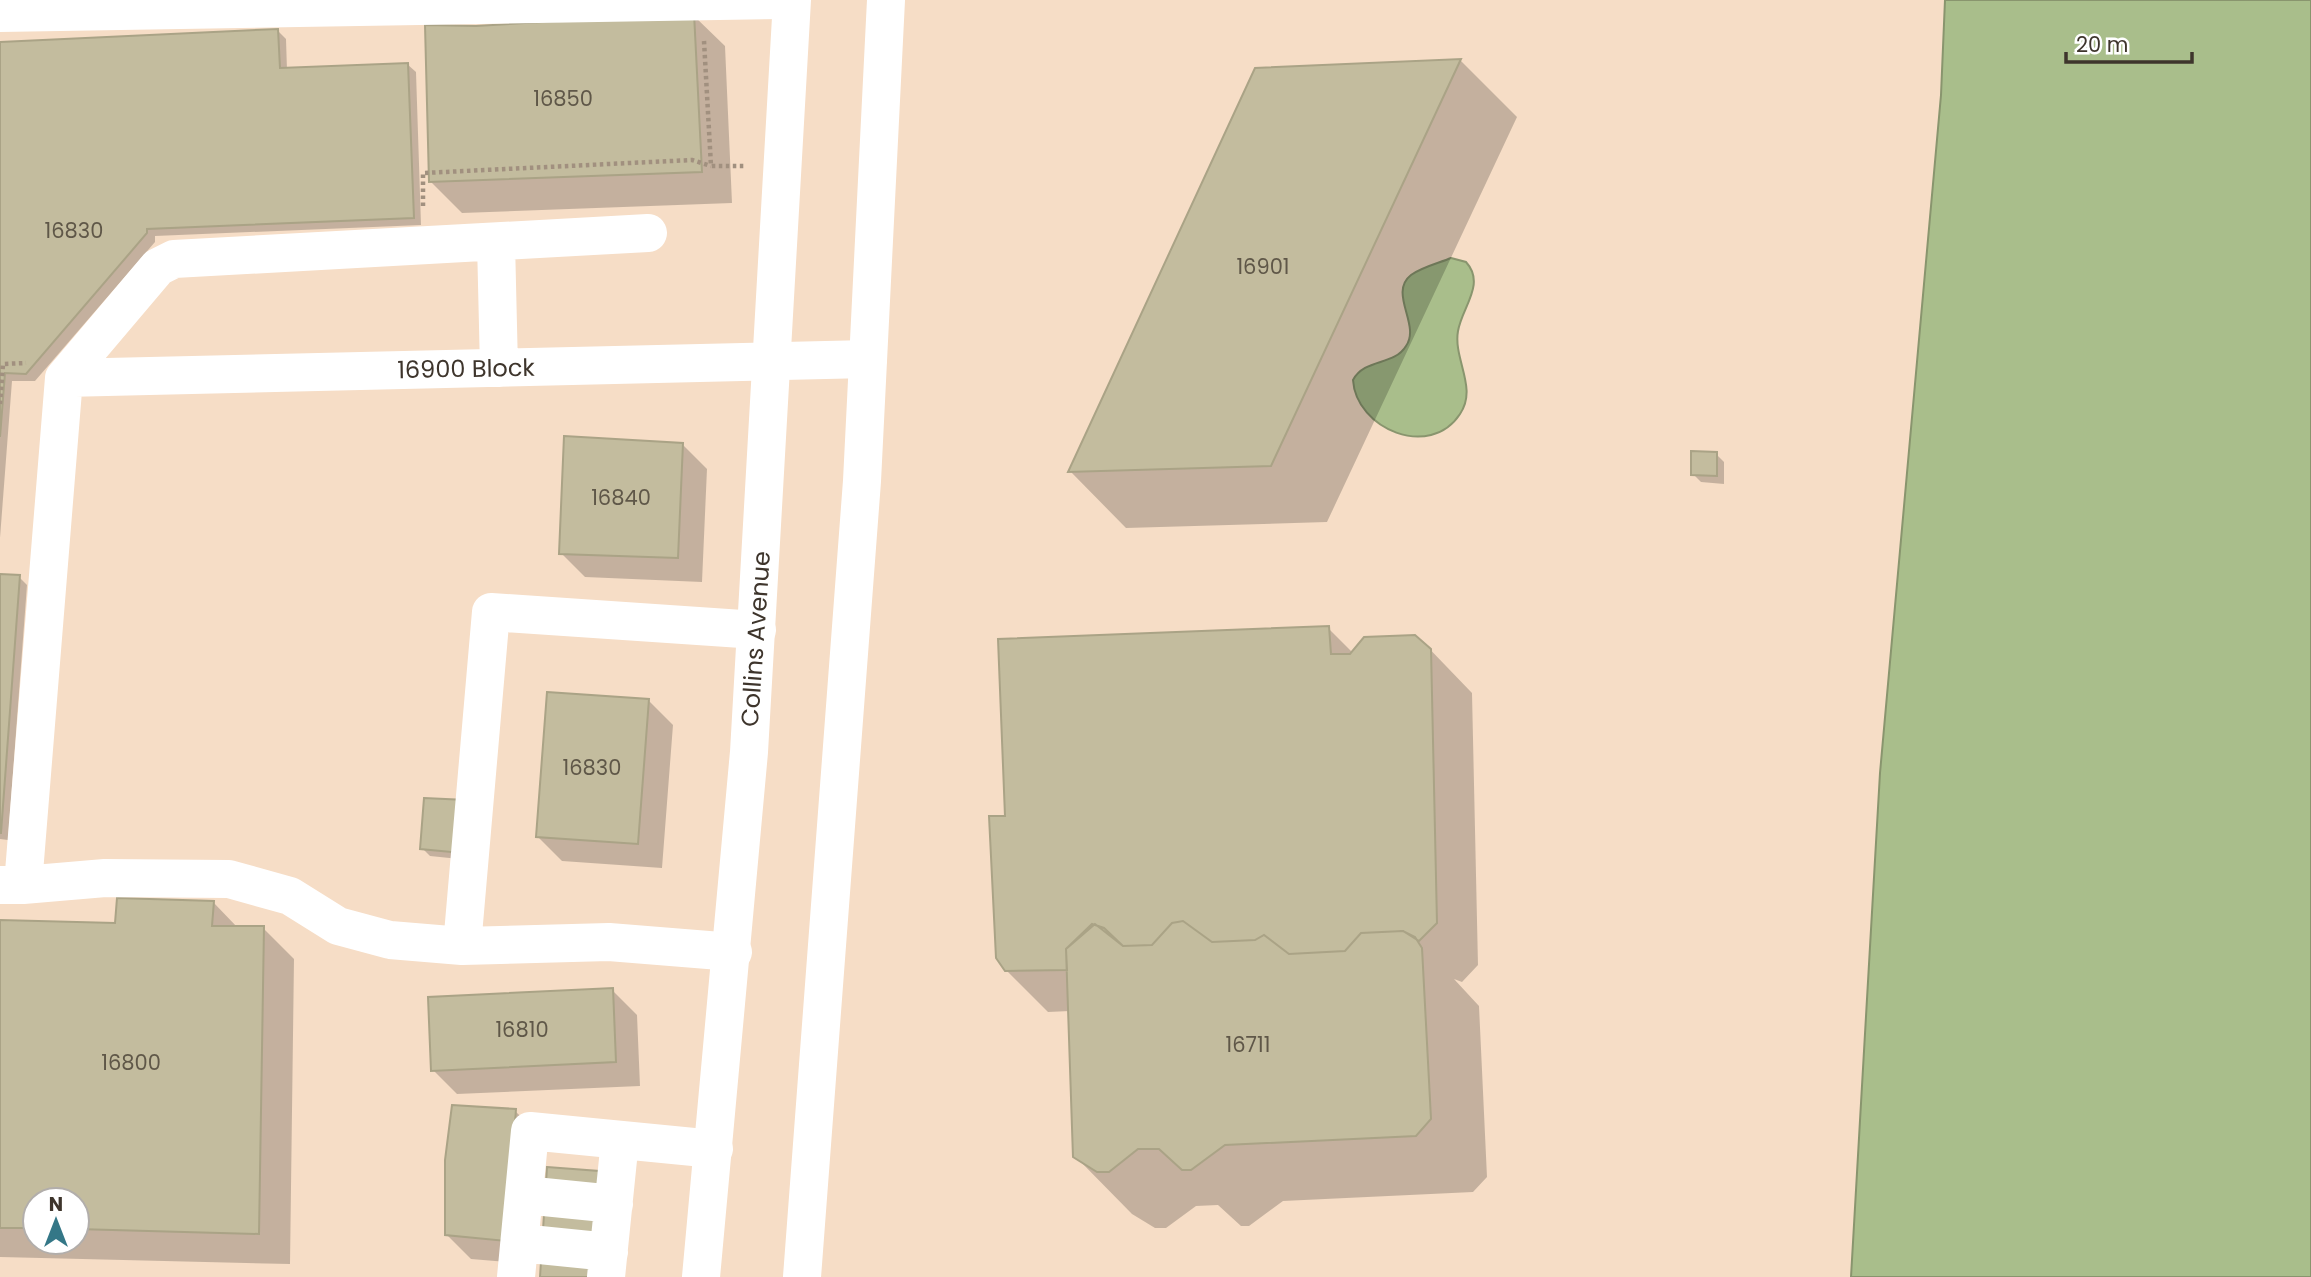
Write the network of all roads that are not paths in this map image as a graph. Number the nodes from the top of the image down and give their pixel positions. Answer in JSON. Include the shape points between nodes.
{"nodes":[{"id":1,"x":784,"y":0,"type":"edge"},
{"id":2,"x":792,"y":0,"type":"edge"},
{"id":3,"x":886,"y":0,"type":"edge"},
{"id":4,"x":0,"y":13,"type":"edge"},
{"id":5,"x":648,"y":233,"type":"dead end"},
{"id":6,"x":496,"y":242,"type":"junction"},
{"id":7,"x":868,"y":359,"type":"junction"},
{"id":8,"x":773,"y":361,"type":"junction"},
{"id":9,"x":499,"y":368,"type":"junction"},
{"id":10,"x":64,"y":378,"type":"junction"},
{"id":11,"x":757,"y":630,"type":"junction"},
{"id":12,"x":11,"y":885,"type":"edge"},
{"id":13,"x":462,"y":946,"type":"junction"},
{"id":14,"x":733,"y":952,"type":"junction"},
{"id":15,"x":621,"y":1140,"type":"junction"},
{"id":16,"x":714,"y":1149,"type":"junction"},
{"id":17,"x":524,"y":1195,"type":"junction"},
{"id":18,"x":614,"y":1204,"type":"junction"},
{"id":19,"x":518,"y":1260,"type":"edge"},
{"id":20,"x":607,"y":1264,"type":"edge"},
{"id":21,"x":701,"y":1277,"type":"edge"},
{"id":22,"x":802,"y":1277,"type":"edge"}],
"edges":[{"from":1,"to":4,"type":"main road"},
{"from":2,"to":8,"type":"main road","name":"Collins Avenue"},
{"from":3,"to":7,"type":"main road"},
{"from":5,"to":6,"type":"main road"},
{"from":6,"to":9,"type":"main road"},
{"from":6,"to":10,"type":"main road","via":[[174,259],[158,267]]},
{"from":7,"to":8,"type":"main road","name":"16900 Block"},
{"from":7,"to":22,"type":"main road"},
{"from":8,"to":9,"type":"main road","name":"16900 Block"},
{"from":8,"to":11,"type":"main road","name":"Collins Avenue"},
{"from":9,"to":10,"type":"main road","name":"16900 Block"},
{"from":10,"to":12,"type":"main road"},
{"from":11,"to":13,"type":"main road","via":[[491,612]]},
{"from":11,"to":14,"type":"main road","name":"Collins Avenue"},
{"from":12,"to":13,"type":"main road","via":[[104,878],[229,879],[290,896],[338,926],[390,940]]},
{"from":13,"to":14,"type":"main road","via":[[609,942]]},
{"from":14,"to":16,"type":"main road","name":"Collins Avenue"},
{"from":15,"to":16,"type":"main road"},
{"from":15,"to":17,"type":"main road","via":[[530,1130]]},
{"from":15,"to":18,"type":"main road"},
{"from":16,"to":21,"type":"main road","name":"Collins Avenue"},
{"from":17,"to":18,"type":"main road"},
{"from":17,"to":19,"type":"main road"},
{"from":18,"to":20,"type":"main road"},
{"from":19,"to":20,"type":"main road"}]}
